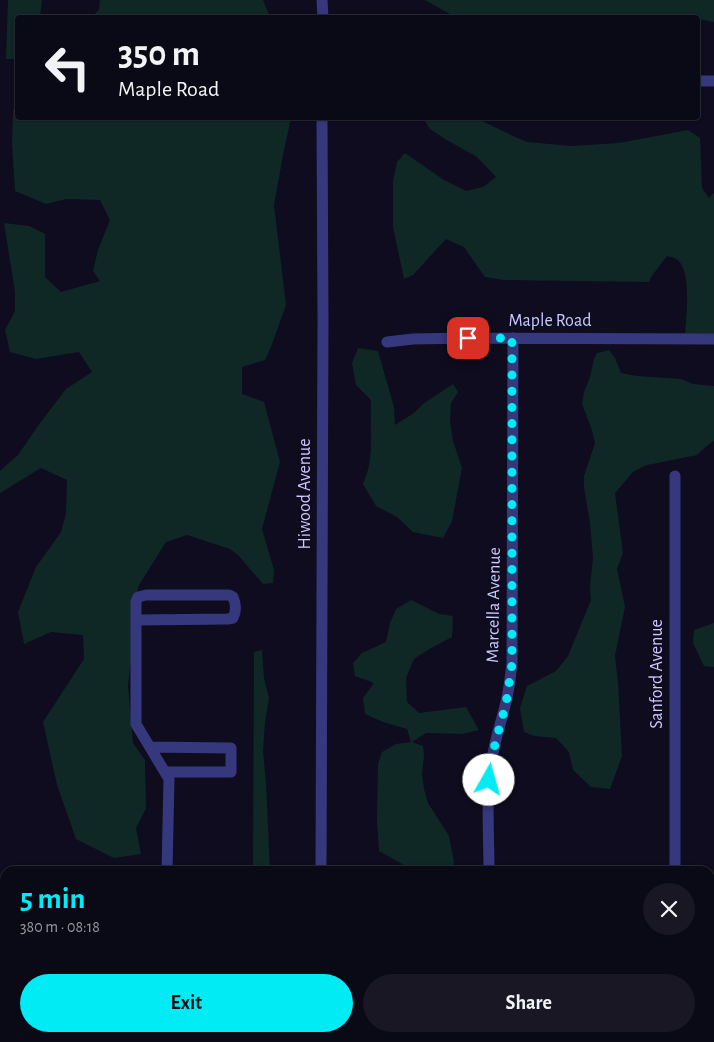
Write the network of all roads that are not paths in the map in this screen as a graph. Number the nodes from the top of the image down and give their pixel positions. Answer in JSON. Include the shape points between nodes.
{"nodes":[{"id":1,"x":322,"y":0,"type":"edge"},
{"id":2,"x":323,"y":15,"type":"edge"},
{"id":3,"x":700,"y":81,"type":"edge"},
{"id":4,"x":714,"y":81,"type":"edge"},
{"id":5,"x":322,"y":120,"type":"edge"},
{"id":6,"x":512,"y":338,"type":"junction"},
{"id":7,"x":714,"y":339,"type":"edge"},
{"id":8,"x":387,"y":342,"type":"dead end"},
{"id":9,"x":675,"y":476,"type":"dead end"},
{"id":10,"x":136,"y":620,"type":"junction"},
{"id":11,"x":150,"y":747,"type":"junction"},
{"id":12,"x":165,"y":772,"type":"junction"},
{"id":13,"x":168,"y":866,"type":"edge"},
{"id":14,"x":321,"y":866,"type":"edge"},
{"id":15,"x":489,"y":866,"type":"edge"},
{"id":16,"x":675,"y":866,"type":"edge"}],
"edges":[{"from":1,"to":2,"type":"street"},
{"from":3,"to":4,"type":"street"},
{"from":5,"to":14,"type":"street","name":"Hiwood Avenue"},
{"from":6,"to":7,"type":"street","name":"Maple Road"},
{"from":6,"to":8,"type":"street","name":"Maple Road"},
{"from":6,"to":15,"type":"street","name":"Marcella Avenue","via":[[512,664],[489,780]]},
{"from":9,"to":16,"type":"street","name":"Sanford Avenue"},
{"from":10,"to":10,"type":"street","via":[[136,602],[138,597],[146,595],[234,597],[233,618]]},
{"from":10,"to":11,"type":"street","via":[[136,724]]},
{"from":11,"to":12,"type":"street"},
{"from":11,"to":12,"type":"street","via":[[231,748],[231,772]]},
{"from":12,"to":13,"type":"street","via":[[169,779]]}]}
